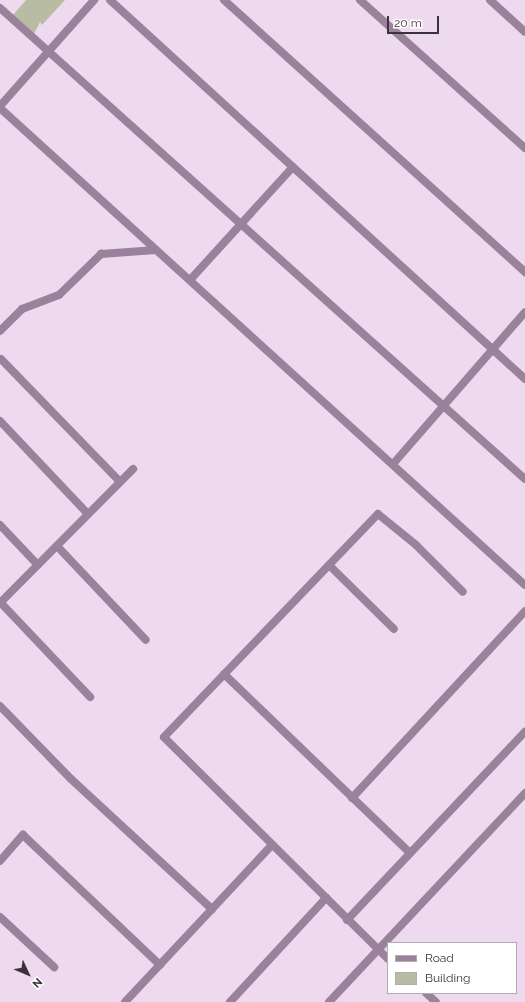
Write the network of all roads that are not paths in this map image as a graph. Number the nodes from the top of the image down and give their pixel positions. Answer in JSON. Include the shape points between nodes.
{"nodes":[{"id":1,"x":94,"y":0,"type":"edge"},
{"id":2,"x":110,"y":0,"type":"edge"},
{"id":3,"x":224,"y":0,"type":"edge"},
{"id":4,"x":360,"y":0,"type":"edge"},
{"id":5,"x":490,"y":0,"type":"edge"},
{"id":6,"x":0,"y":8,"type":"edge"},
{"id":7,"x":525,"y":32,"type":"edge"},
{"id":8,"x":48,"y":52,"type":"junction"},
{"id":9,"x":0,"y":107,"type":"edge"},
{"id":10,"x":525,"y":148,"type":"edge"},
{"id":11,"x":293,"y":167,"type":"junction"},
{"id":12,"x":241,"y":224,"type":"junction"},
{"id":13,"x":156,"y":250,"type":"junction"},
{"id":14,"x":525,"y":272,"type":"edge"},
{"id":15,"x":190,"y":280,"type":"junction"},
{"id":16,"x":525,"y":312,"type":"edge"},
{"id":17,"x":0,"y":331,"type":"edge"},
{"id":18,"x":492,"y":349,"type":"junction"},
{"id":19,"x":1,"y":360,"type":"edge"},
{"id":20,"x":525,"y":379,"type":"edge"},
{"id":21,"x":443,"y":405,"type":"junction"},
{"id":22,"x":0,"y":421,"type":"edge"},
{"id":23,"x":392,"y":464,"type":"junction"},
{"id":24,"x":133,"y":469,"type":"dead end"},
{"id":25,"x":525,"y":479,"type":"edge"},
{"id":26,"x":120,"y":482,"type":"junction"},
{"id":27,"x":88,"y":514,"type":"junction"},
{"id":28,"x":0,"y":525,"type":"edge"},
{"id":29,"x":57,"y":546,"type":"junction"},
{"id":30,"x":38,"y":565,"type":"junction"},
{"id":31,"x":329,"y":565,"type":"junction"},
{"id":32,"x":525,"y":585,"type":"edge"},
{"id":33,"x":463,"y":592,"type":"dead end"},
{"id":34,"x":0,"y":603,"type":"edge"},
{"id":35,"x":525,"y":611,"type":"edge"},
{"id":36,"x":394,"y":629,"type":"dead end"},
{"id":37,"x":146,"y":640,"type":"dead end"},
{"id":38,"x":224,"y":674,"type":"junction"},
{"id":39,"x":90,"y":698,"type":"dead end"},
{"id":40,"x":0,"y":706,"type":"edge"},
{"id":41,"x":525,"y":732,"type":"edge"},
{"id":42,"x":525,"y":793,"type":"edge"},
{"id":43,"x":352,"y":798,"type":"junction"},
{"id":44,"x":272,"y":845,"type":"junction"},
{"id":45,"x":410,"y":853,"type":"junction"},
{"id":46,"x":0,"y":861,"type":"edge"},
{"id":47,"x":326,"y":898,"type":"junction"},
{"id":48,"x":212,"y":909,"type":"junction"},
{"id":49,"x":0,"y":917,"type":"edge"},
{"id":50,"x":347,"y":920,"type":"junction"},
{"id":51,"x":387,"y":942,"type":"edge"},
{"id":52,"x":387,"y":942,"type":"edge"},
{"id":53,"x":379,"y":951,"type":"junction"},
{"id":54,"x":387,"y":958,"type":"edge"},
{"id":55,"x":160,"y":965,"type":"junction"},
{"id":56,"x":54,"y":967,"type":"dead end"},
{"id":57,"x":427,"y":994,"type":"edge"},
{"id":58,"x":126,"y":1002,"type":"edge"},
{"id":59,"x":230,"y":1002,"type":"edge"},
{"id":60,"x":329,"y":1002,"type":"edge"},
{"id":61,"x":436,"y":1002,"type":"edge"}],
"edges":[{"from":1,"to":8,"type":"street"},
{"from":2,"to":11,"type":"street"},
{"from":3,"to":14,"type":"street"},
{"from":4,"to":10,"type":"street"},
{"from":5,"to":7,"type":"street"},
{"from":6,"to":8,"type":"street"},
{"from":8,"to":9,"type":"street"},
{"from":8,"to":12,"type":"street"},
{"from":9,"to":13,"type":"street"},
{"from":11,"to":12,"type":"street"},
{"from":11,"to":18,"type":"street"},
{"from":12,"to":15,"type":"street"},
{"from":12,"to":21,"type":"street"},
{"from":13,"to":15,"type":"street"},
{"from":13,"to":17,"type":"street","via":[[101,254],[59,295],[22,309]]},
{"from":15,"to":23,"type":"street"},
{"from":16,"to":18,"type":"street"},
{"from":18,"to":20,"type":"street"},
{"from":18,"to":21,"type":"street"},
{"from":19,"to":26,"type":"street"},
{"from":21,"to":23,"type":"street"},
{"from":21,"to":25,"type":"street"},
{"from":22,"to":27,"type":"street"},
{"from":23,"to":32,"type":"street"},
{"from":24,"to":26,"type":"street"},
{"from":26,"to":27,"type":"street"},
{"from":27,"to":29,"type":"street"},
{"from":28,"to":30,"type":"street"},
{"from":29,"to":30,"type":"street"},
{"from":29,"to":37,"type":"street"},
{"from":30,"to":34,"type":"street"},
{"from":31,"to":33,"type":"street","via":[[378,514],[416,545]]},
{"from":31,"to":36,"type":"street"},
{"from":31,"to":38,"type":"street"},
{"from":34,"to":39,"type":"street"},
{"from":35,"to":43,"type":"street"},
{"from":38,"to":43,"type":"street"},
{"from":38,"to":44,"type":"street","via":[[164,737]]},
{"from":40,"to":48,"type":"street","via":[[71,779]]},
{"from":41,"to":45,"type":"street"},
{"from":42,"to":52,"type":"street"},
{"from":43,"to":45,"type":"street"},
{"from":44,"to":47,"type":"street"},
{"from":44,"to":48,"type":"street"},
{"from":45,"to":50,"type":"street"},
{"from":46,"to":55,"type":"street","via":[[23,835]]},
{"from":47,"to":50,"type":"street"},
{"from":47,"to":59,"type":"street"},
{"from":48,"to":55,"type":"street"},
{"from":49,"to":56,"type":"street"},
{"from":50,"to":53,"type":"street"},
{"from":51,"to":53,"type":"street"},
{"from":53,"to":54,"type":"street"},
{"from":53,"to":60,"type":"street"},
{"from":55,"to":58,"type":"street"},
{"from":57,"to":61,"type":"street"}]}
